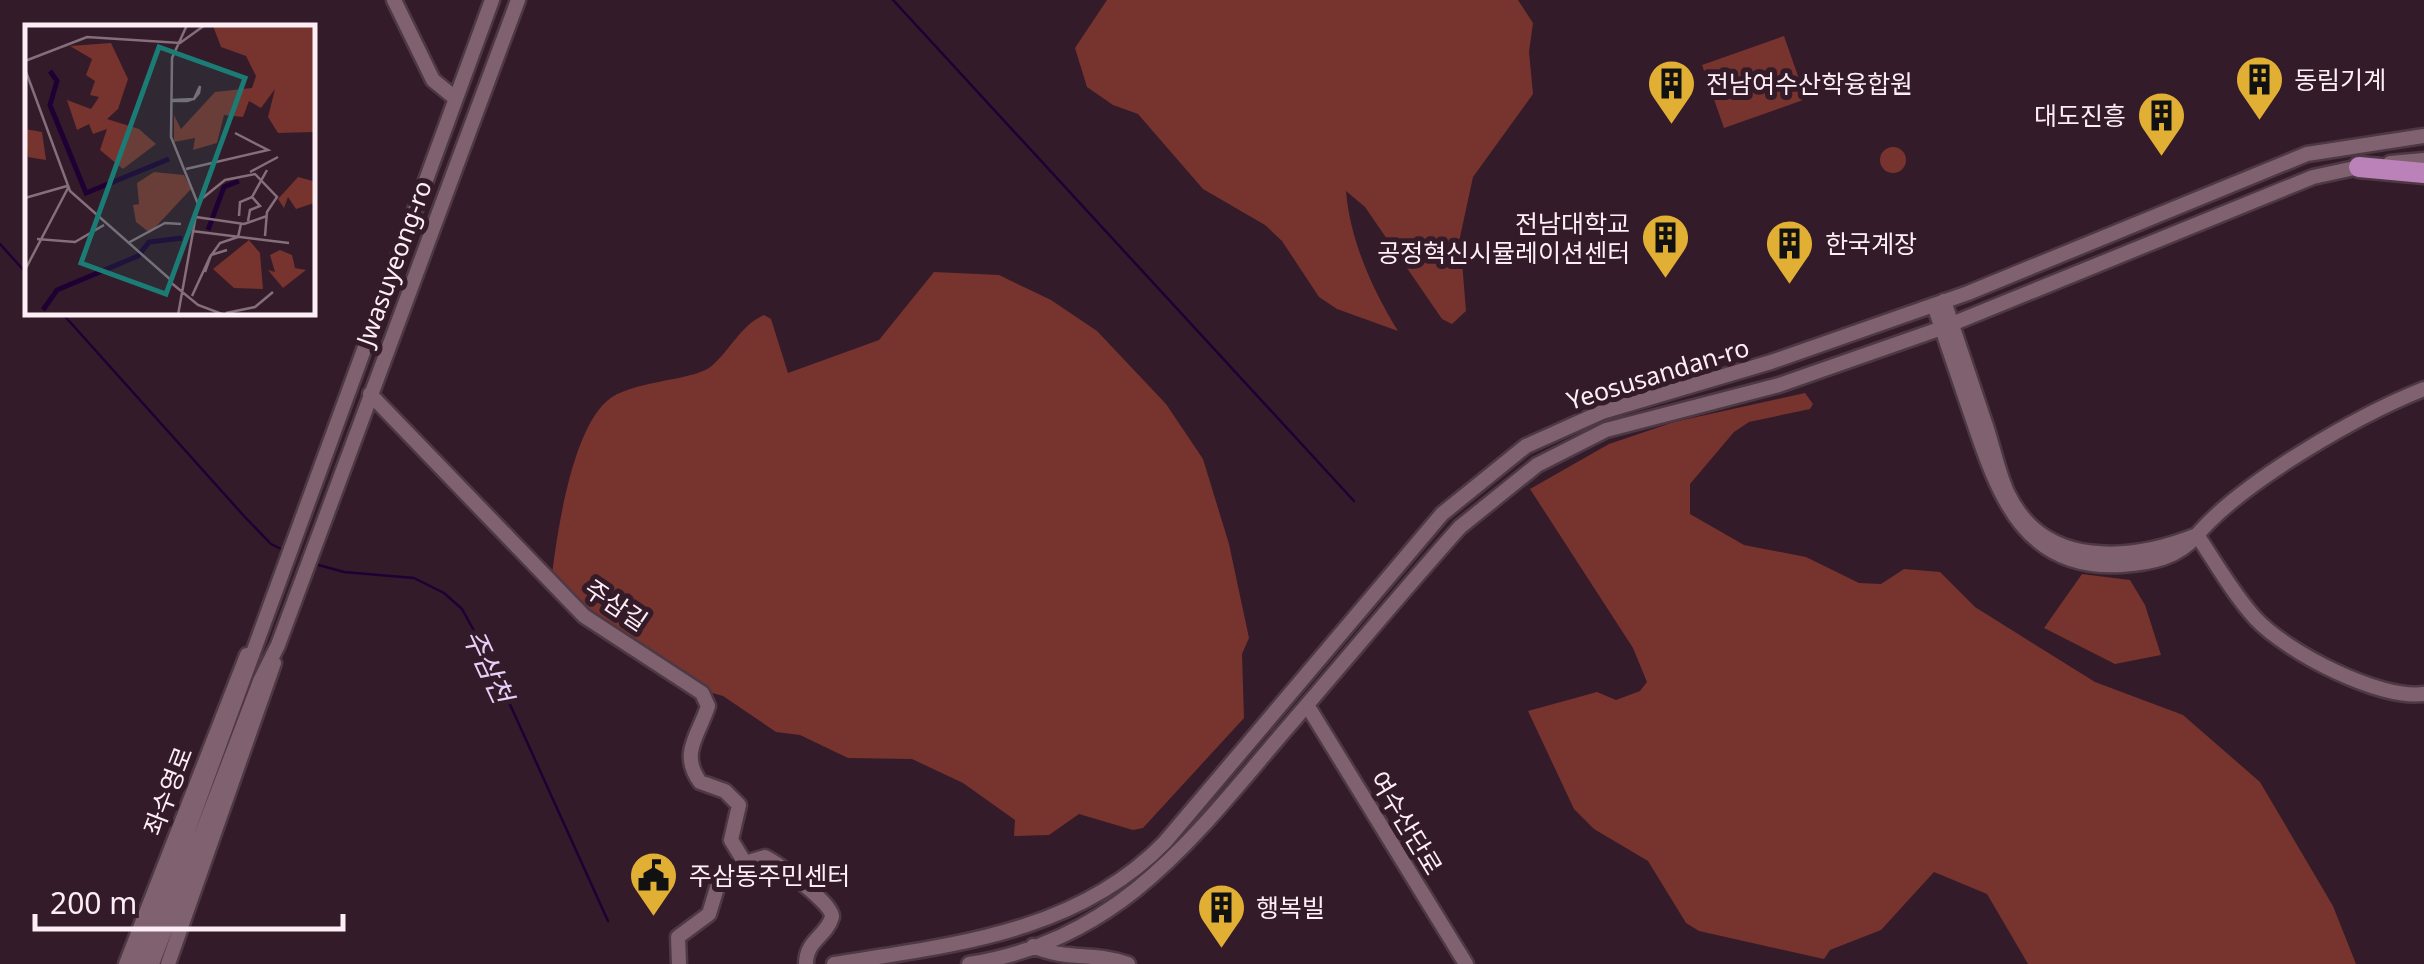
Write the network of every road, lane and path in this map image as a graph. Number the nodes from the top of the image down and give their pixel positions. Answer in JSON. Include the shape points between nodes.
{"nodes":[{"id":1,"x":394,"y":0,"type":"edge"},
{"id":2,"x":492,"y":0,"type":"edge"},
{"id":3,"x":518,"y":0,"type":"edge"},
{"id":4,"x":454,"y":98,"type":"junction"},
{"id":5,"x":2424,"y":128,"type":"edge"},
{"id":6,"x":2424,"y":136,"type":"edge"},
{"id":7,"x":2400,"y":137,"type":"junction"},
{"id":8,"x":2424,"y":160,"type":"edge"},
{"id":9,"x":2359,"y":167,"type":"junction"},
{"id":10,"x":2424,"y":173,"type":"edge"},
{"id":11,"x":1939,"y":303,"type":"junction"},
{"id":12,"x":1947,"y":326,"type":"junction"},
{"id":13,"x":2424,"y":389,"type":"edge"},
{"id":14,"x":370,"y":394,"type":"junction"},
{"id":15,"x":2197,"y":535,"type":"junction"},
{"id":16,"x":283,"y":562,"type":"joint"},
{"id":17,"x":304,"y":576,"type":"joint"},
{"id":18,"x":257,"y":636,"type":"junction"},
{"id":19,"x":278,"y":645,"type":"junction"},
{"id":20,"x":2424,"y":694,"type":"edge"},
{"id":21,"x":1308,"y":705,"type":"junction"},
{"id":22,"x":745,"y":862,"type":"junction"},
{"id":23,"x":1026,"y":926,"type":"junction"},
{"id":24,"x":1033,"y":946,"type":"junction"},
{"id":25,"x":126,"y":964,"type":"edge"},
{"id":26,"x":139,"y":964,"type":"edge"},
{"id":27,"x":152,"y":964,"type":"edge"},
{"id":28,"x":168,"y":964,"type":"edge"},
{"id":29,"x":679,"y":964,"type":"edge"},
{"id":30,"x":806,"y":964,"type":"edge"},
{"id":31,"x":834,"y":964,"type":"edge"},
{"id":32,"x":969,"y":964,"type":"edge"},
{"id":33,"x":1128,"y":964,"type":"edge"},
{"id":34,"x":1466,"y":964,"type":"edge"}],
"edges":[{"from":1,"to":4,"type":"street","via":[[432,80]]},
{"from":2,"to":4,"type":"street","name":"Jwasuyeong-ro"},
{"from":3,"to":14,"type":"street","name":"Jwasuyeong-ro"},
{"from":4,"to":16,"type":"street","name":"Jwasuyeong-ro"},
{"from":5,"to":7,"type":"street"},
{"from":6,"to":7,"type":"street","name":"Yeosusandan-ro"},
{"from":7,"to":11,"type":"street","name":"Yeosusandan-ro","via":[[2306,154]]},
{"from":8,"to":9,"type":"street","name":"Yeosusandan-ro"},
{"from":9,"to":10,"type":"highway"},
{"from":9,"to":12,"type":"street","name":"Yeosusandan-ro","via":[[2280,190]]},
{"from":11,"to":12,"type":"street"},
{"from":11,"to":23,"type":"street","name":"Yeosusandan-ro","via":[[1602,412],[1513,455],[1442,514],[1158,848],[1091,897]]},
{"from":12,"to":15,"type":"street","via":[[1990,472],[2007,510],[2032,537],[2056,554],[2114,565],[2172,555]]},
{"from":12,"to":21,"type":"street","name":"Yeosusandan-ro","via":[[1779,385],[1606,430],[1537,465],[1460,527]]},
{"from":13,"to":15,"type":"street","via":[[2314,446]]},
{"from":14,"to":17,"type":"street","name":"Jwasuyeong-ro"},
{"from":14,"to":22,"type":"street","name":"주삼길","via":[[584,616],[702,693],[708,706],[690,762],[700,782],[739,805],[732,840]]},
{"from":15,"to":20,"type":"street","via":[[2249,610],[2282,640],[2378,690]]},
{"from":16,"to":18,"type":"street","name":"좌수영로"},
{"from":17,"to":19,"type":"street","name":"좌수영로"},
{"from":18,"to":25,"type":"street","name":"좌수영로","via":[[237,672]]},
{"from":18,"to":26,"type":"street","name":"좌수영로"},
{"from":19,"to":27,"type":"street","name":"좌수영로"},
{"from":19,"to":28,"type":"street","name":"좌수영로"},
{"from":21,"to":24,"type":"street","name":"Yeosusandan-ro","via":[[1163,870],[1106,910]]},
{"from":21,"to":34,"type":"street","name":"여수산단로"},
{"from":22,"to":29,"type":"street","via":[[714,887],[707,916],[678,937]]},
{"from":22,"to":30,"type":"street","via":[[769,858],[828,902],[832,918],[808,945]]},
{"from":23,"to":24,"type":"street"},
{"from":23,"to":31,"type":"street","name":"Yeosusandan-ro"},
{"from":24,"to":32,"type":"street","name":"Yeosusandan-ro"},
{"from":24,"to":33,"type":"street","via":[[1059,957]]}]}
